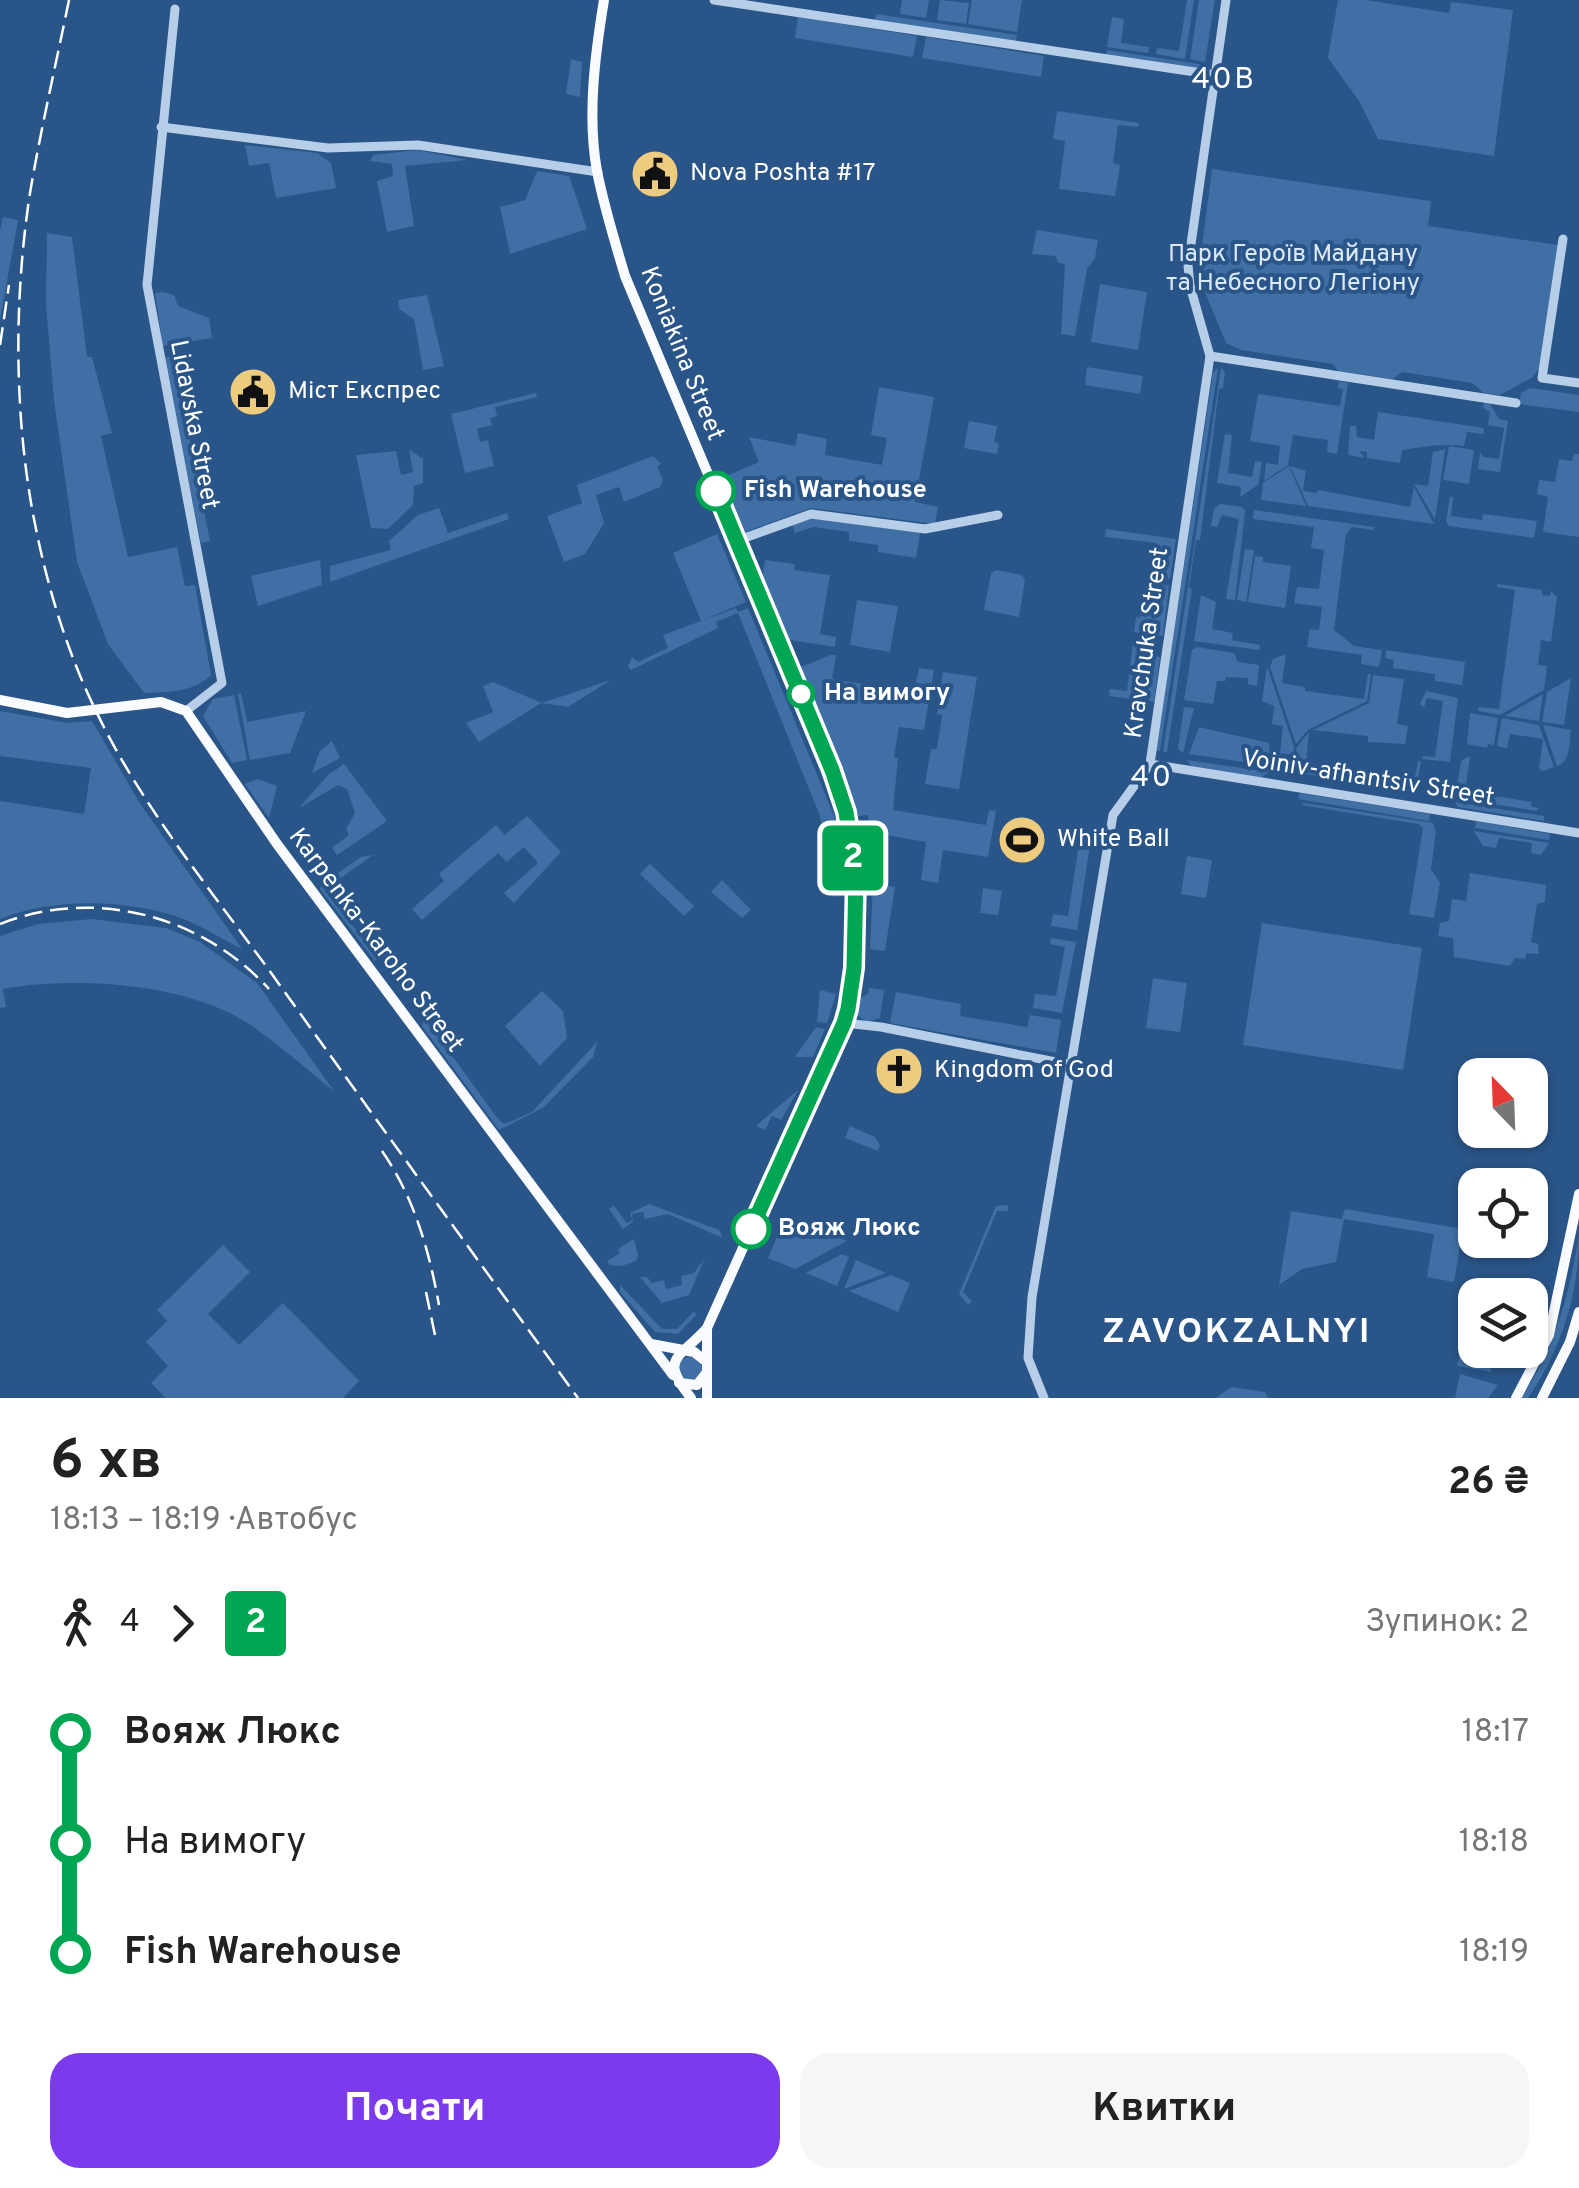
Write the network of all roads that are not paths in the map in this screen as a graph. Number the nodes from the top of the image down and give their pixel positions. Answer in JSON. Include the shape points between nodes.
{"nodes":[{"id":1,"x":604,"y":0,"type":"edge"},
{"id":2,"x":714,"y":0,"type":"edge"},
{"id":3,"x":1226,"y":0,"type":"edge"},
{"id":4,"x":175,"y":9,"type":"dead end"},
{"id":5,"x":1215,"y":76,"type":"junction"},
{"id":6,"x":160,"y":127,"type":"junction"},
{"id":7,"x":598,"y":172,"type":"junction"},
{"id":8,"x":1563,"y":239,"type":"dead end"},
{"id":9,"x":1210,"y":356,"type":"junction"},
{"id":10,"x":1579,"y":383,"type":"edge"},
{"id":11,"x":1516,"y":403,"type":"dead end"},
{"id":12,"x":998,"y":515,"type":"dead end"},
{"id":13,"x":736,"y":540,"type":"junction"},
{"id":14,"x":0,"y":700,"type":"edge"},
{"id":15,"x":186,"y":711,"type":"junction"},
{"id":16,"x":1150,"y":764,"type":"junction"},
{"id":17,"x":1579,"y":833,"type":"edge"},
{"id":18,"x":844,"y":1023,"type":"junction"},
{"id":19,"x":1071,"y":1065,"type":"junction"},
{"id":20,"x":1579,"y":1194,"type":"edge"},
{"id":21,"x":1578,"y":1210,"type":"edge"},
{"id":22,"x":1579,"y":1312,"type":"edge"},
{"id":23,"x":707,"y":1328,"type":"junction"},
{"id":24,"x":650,"y":1344,"type":"junction"},
{"id":25,"x":686,"y":1352,"type":"junction"},
{"id":26,"x":707,"y":1366,"type":"junction"},
{"id":27,"x":676,"y":1379,"type":"junction"},
{"id":28,"x":690,"y":1398,"type":"edge"},
{"id":29,"x":707,"y":1398,"type":"edge"},
{"id":30,"x":1044,"y":1398,"type":"edge"},
{"id":31,"x":1516,"y":1398,"type":"edge"},
{"id":32,"x":1542,"y":1398,"type":"edge"}],
"edges":[{"from":1,"to":7,"type":"main road","name":"Koniakina Street","via":[[594,98]]},
{"from":2,"to":5,"type":"street"},
{"from":3,"to":5,"type":"street","name":"Kravchuka Street"},
{"from":4,"to":6,"type":"street","name":"Lidavska Street"},
{"from":5,"to":9,"type":"street","name":"Kravchuka Street","via":[[1188,265]]},
{"from":6,"to":7,"type":"street","via":[[328,148],[418,145]]},
{"from":6,"to":15,"type":"street","name":"Lidavska Street","via":[[147,285],[222,683]]},
{"from":7,"to":13,"type":"main road","name":"Koniakina Street","via":[[626,276]]},
{"from":8,"to":10,"type":"street","via":[[1542,378]]},
{"from":9,"to":11,"type":"street"},
{"from":9,"to":16,"type":"street","name":"Kravchuka Street"},
{"from":12,"to":13,"type":"street","via":[[925,530],[811,514]]},
{"from":13,"to":18,"type":"main road","name":"Koniakina Street","via":[[846,812],[857,924]]},
{"from":14,"to":15,"type":"main road","via":[[67,713],[161,702]]},
{"from":15,"to":24,"type":"main road","name":"Karpenka-Karoho Street","via":[[277,844]]},
{"from":16,"to":17,"type":"street","name":"Voiniv-afhantsiv Street"},
{"from":16,"to":19,"type":"street","name":"Kravchuka Street","via":[[1113,815]]},
{"from":18,"to":19,"type":"street"},
{"from":18,"to":23,"type":"main road","name":"Koniakina Street"},
{"from":19,"to":30,"type":"street","name":"Kravchuka Street","via":[[1032,1297],[1028,1358]]},
{"from":20,"to":21,"type":"main road"},
{"from":21,"to":31,"type":"main road","via":[[1549,1334]]},
{"from":22,"to":32,"type":"main road"},
{"from":23,"to":25,"type":"main road"},
{"from":23,"to":26,"type":"main road"},
{"from":24,"to":25,"type":"main road"},
{"from":24,"to":27,"type":"main road","name":"Karpenka-Karoho Street"},
{"from":25,"to":26,"type":"main road","via":[[702,1356]]},
{"from":25,"to":27,"type":"main road","via":[[672,1366]]},
{"from":26,"to":27,"type":"main road","via":[[697,1385]]},
{"from":26,"to":29,"type":"main road"},
{"from":27,"to":28,"type":"main road","name":"Karpenka-Karoho Street"}]}
